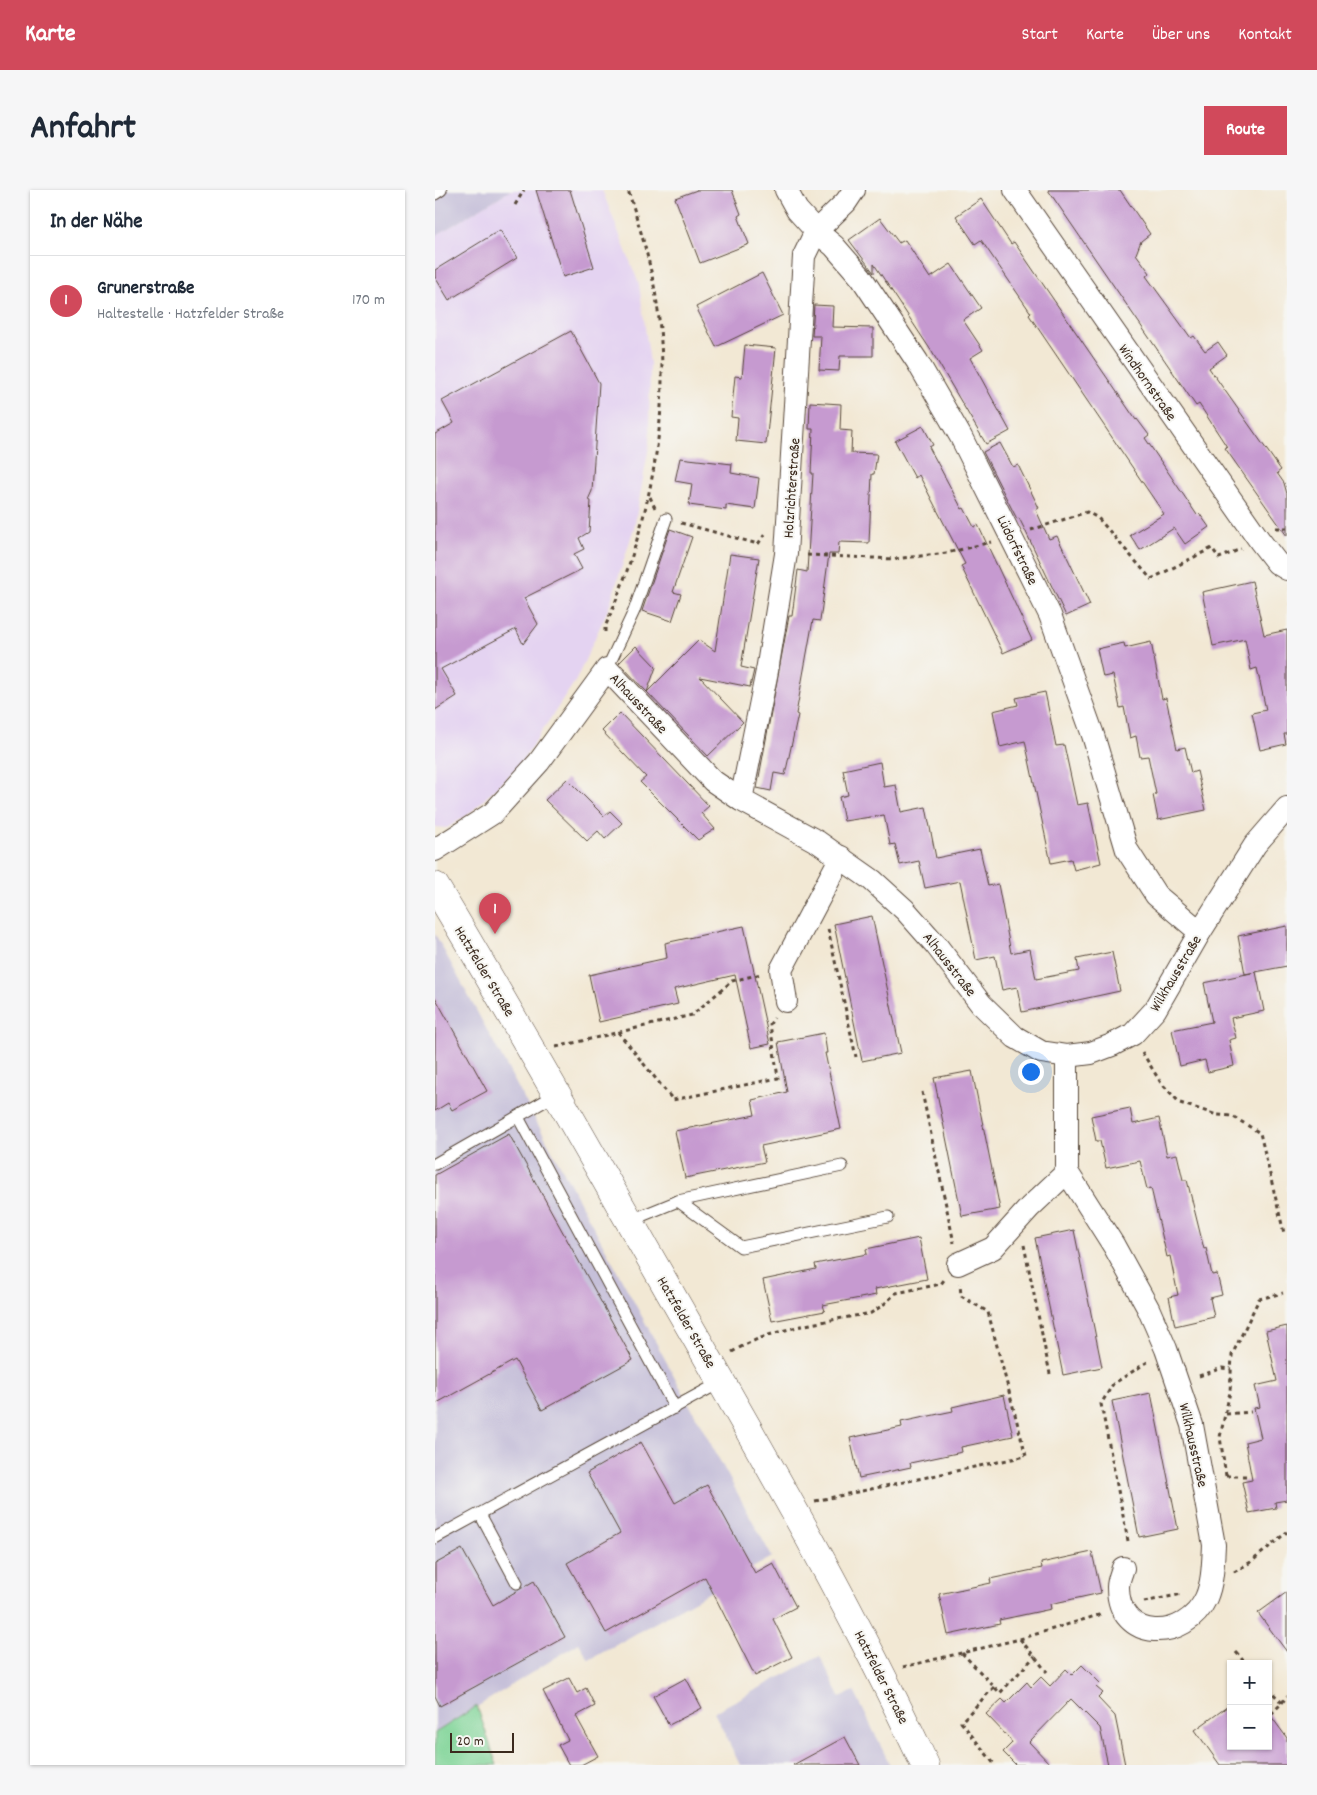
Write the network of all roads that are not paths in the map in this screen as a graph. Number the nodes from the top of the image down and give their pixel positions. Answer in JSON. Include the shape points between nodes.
{"nodes":[{"id":1,"x":441,"y":190,"type":"edge"},
{"id":2,"x":786,"y":190,"type":"edge"},
{"id":3,"x":853,"y":190,"type":"edge"},
{"id":4,"x":1015,"y":190,"type":"edge"},
{"id":5,"x":435,"y":194,"type":"edge"},
{"id":6,"x":816,"y":231,"type":"junction"},
{"id":7,"x":666,"y":519,"type":"road end"},
{"id":8,"x":1287,"y":569,"type":"edge"},
{"id":9,"x":607,"y":669,"type":"junction"},
{"id":10,"x":741,"y":800,"type":"junction"},
{"id":11,"x":1287,"y":808,"type":"edge"},
{"id":12,"x":435,"y":850,"type":"edge"},
{"id":13,"x":841,"y":857,"type":"junction"},
{"id":14,"x":435,"y":886,"type":"edge"},
{"id":15,"x":1199,"y":932,"type":"junction"},
{"id":16,"x":785,"y":1001,"type":"road end"},
{"id":17,"x":1067,"y":1056,"type":"junction"},
{"id":18,"x":557,"y":1094,"type":"junction"},
{"id":19,"x":518,"y":1116,"type":"junction"},
{"id":20,"x":435,"y":1164,"type":"edge"},
{"id":21,"x":841,"y":1166,"type":"dead end"},
{"id":22,"x":1067,"y":1172,"type":"junction"},
{"id":23,"x":678,"y":1201,"type":"junction"},
{"id":24,"x":888,"y":1217,"type":"dead end"},
{"id":25,"x":629,"y":1221,"type":"junction"},
{"id":26,"x":957,"y":1264,"type":"road end"},
{"id":27,"x":716,"y":1373,"type":"junction"},
{"id":28,"x":675,"y":1408,"type":"junction"},
{"id":29,"x":481,"y":1514,"type":"junction"},
{"id":30,"x":435,"y":1538,"type":"edge"},
{"id":31,"x":1123,"y":1568,"type":"dead end"},
{"id":32,"x":517,"y":1583,"type":"dead end"},
{"id":33,"x":925,"y":1765,"type":"edge"}],
"edges":[{"from":1,"to":5,"type":"lane"},
{"from":2,"to":6,"type":"street","name":"Lüdorfstraße","via":[[797,210]]},
{"from":3,"to":6,"type":"street","name":"Holzrichterstraße","via":[[846,202]]},
{"from":4,"to":8,"type":"street","name":"Windhornstraße","via":[[1260,541],[1277,563]]},
{"from":6,"to":10,"type":"street","name":"Holzrichterstraße","via":[[804,256],[786,554]]},
{"from":6,"to":15,"type":"street","name":"Lüdorfstraße","via":[[861,277],[917,361],[961,437],[1050,615],[1093,735],[1127,850],[1156,895]]},
{"from":7,"to":9,"type":"lane","via":[[634,611]]},
{"from":9,"to":10,"type":"street","name":"Alhausstraße","via":[[713,781]]},
{"from":9,"to":12,"type":"street","via":[[539,762],[493,813]]},
{"from":10,"to":13,"type":"street","name":"Alhausstraße"},
{"from":11,"to":15,"type":"street","name":"Wilkhausstraße","via":[[1255,845]]},
{"from":13,"to":16,"type":"street","via":[[781,970]]},
{"from":13,"to":17,"type":"street","name":"Alhausstraße","via":[[905,910],[981,1004],[1015,1038],[1041,1052]]},
{"from":14,"to":18,"type":"main road","name":"Hatzfelder Straße"},
{"from":15,"to":17,"type":"street","name":"Wilkhausstraße","via":[[1155,1010],[1133,1034],[1098,1050]]},
{"from":17,"to":22,"type":"street"},
{"from":18,"to":19,"type":"lane"},
{"from":18,"to":25,"type":"main road","name":"Hatzfelder Straße"},
{"from":19,"to":20,"type":"lane"},
{"from":19,"to":28,"type":"lane"},
{"from":21,"to":23,"type":"lane"},
{"from":22,"to":26,"type":"street","via":[[993,1248]]},
{"from":22,"to":31,"type":"street","name":"Wilkhausstraße","via":[[1114,1246],[1148,1308],[1179,1383],[1192,1425],[1212,1536],[1213,1564],[1205,1598],[1195,1614],[1180,1626],[1162,1631],[1147,1630],[1113,1610]]},
{"from":23,"to":24,"type":"lane","via":[[741,1247]]},
{"from":23,"to":25,"type":"lane"},
{"from":25,"to":27,"type":"main road","name":"Hatzfelder Straße"},
{"from":27,"to":28,"type":"lane"},
{"from":27,"to":33,"type":"main road","name":"Hatzfelder Straße","via":[[883,1674]]},
{"from":28,"to":29,"type":"lane"},
{"from":29,"to":30,"type":"lane"},
{"from":29,"to":32,"type":"lane"}]}
